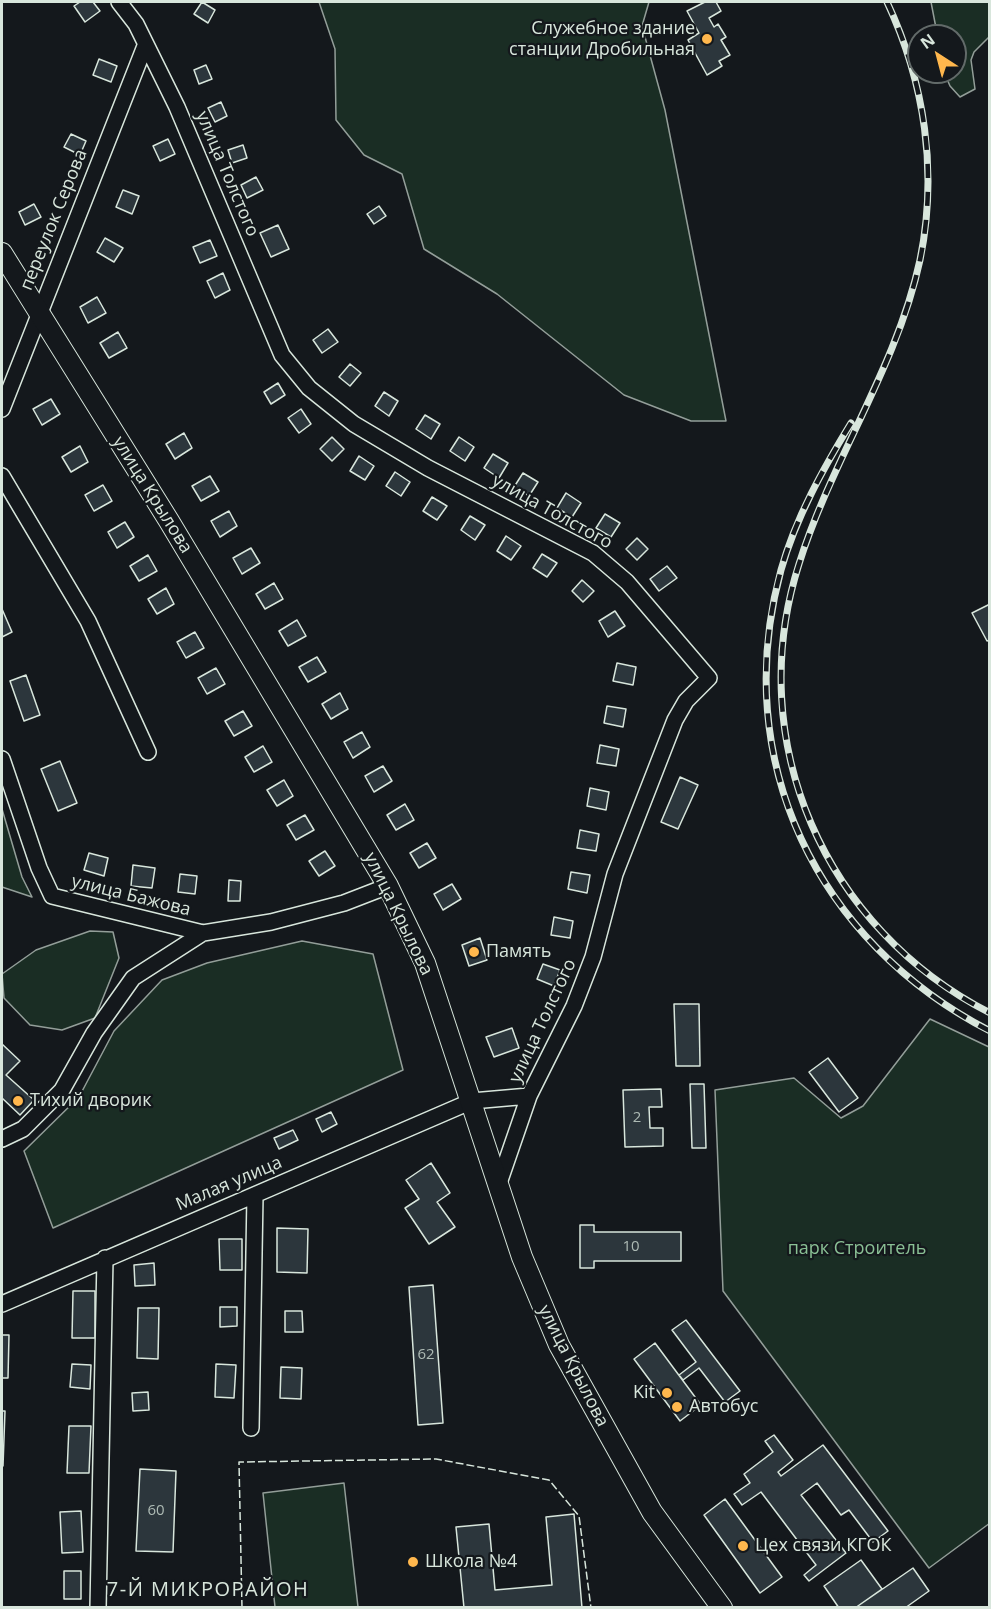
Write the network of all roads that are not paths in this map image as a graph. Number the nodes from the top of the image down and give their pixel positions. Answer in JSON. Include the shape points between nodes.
{"nodes":[{"id":1,"x":119,"y":2,"type":"edge"},
{"id":2,"x":145,"y":46,"type":"junction"},
{"id":3,"x":2,"y":253,"type":"edge"},
{"id":4,"x":39,"y":311,"type":"junction"},
{"id":5,"x":2,"y":409,"type":"edge"},
{"id":6,"x":2,"y":476,"type":"edge"},
{"id":7,"x":148,"y":752,"type":"dead end"},
{"id":8,"x":2,"y":759,"type":"edge"},
{"id":9,"x":388,"y":886,"type":"junction"},
{"id":10,"x":204,"y":933,"type":"junction"},
{"id":11,"x":529,"y":1096,"type":"junction"},
{"id":12,"x":472,"y":1101,"type":"junction"},
{"id":13,"x":2,"y":1139,"type":"edge"},
{"id":14,"x":499,"y":1183,"type":"junction"},
{"id":15,"x":255,"y":1195,"type":"junction"},
{"id":16,"x":105,"y":1258,"type":"junction"},
{"id":17,"x":2,"y":1304,"type":"edge"},
{"id":18,"x":251,"y":1428,"type":"dead end"},
{"id":19,"x":98,"y":1608,"type":"edge"},
{"id":20,"x":723,"y":1608,"type":"edge"}],
"edges":[{"from":1,"to":2,"type":"street","name":"улица Толстого","via":[[136,24]]},
{"from":2,"to":4,"type":"street","name":"переулок Серова"},
{"from":2,"to":11,"type":"street","name":"улица Толстого","via":[[177,106],[282,355],[309,388],[354,424],[428,468],[593,553],[627,582],[709,678],[686,701],[675,720],[615,874],[593,957],[574,1006]]},
{"from":3,"to":4,"type":"main road","name":"улица Крылова"},
{"from":4,"to":5,"type":"street","name":"переулок Серова"},
{"from":4,"to":9,"type":"main road","name":"улица Крылова"},
{"from":6,"to":7,"type":"street","via":[[88,621]]},
{"from":8,"to":10,"type":"street","name":"улица Бажова","via":[[52,896]]},
{"from":9,"to":10,"type":"street","via":[[344,903],[271,922]]},
{"from":9,"to":12,"type":"main road","name":"улица Крылова","via":[[425,963]]},
{"from":10,"to":13,"type":"street","via":[[133,978],[62,1090],[23,1129]]},
{"from":11,"to":12,"type":"street","name":"Малая улица"},
{"from":11,"to":14,"type":"street","name":"улица Толстого"},
{"from":12,"to":14,"type":"main road","name":"улица Крылова"},
{"from":12,"to":15,"type":"street","name":"Малая улица"},
{"from":14,"to":20,"type":"main road","name":"улица Крылова","via":[[522,1257],[559,1345],[593,1410],[652,1512]]},
{"from":15,"to":16,"type":"street","name":"Малая улица"},
{"from":15,"to":18,"type":"street"},
{"from":16,"to":17,"type":"street","name":"Малая улица"},
{"from":16,"to":19,"type":"street"}]}
